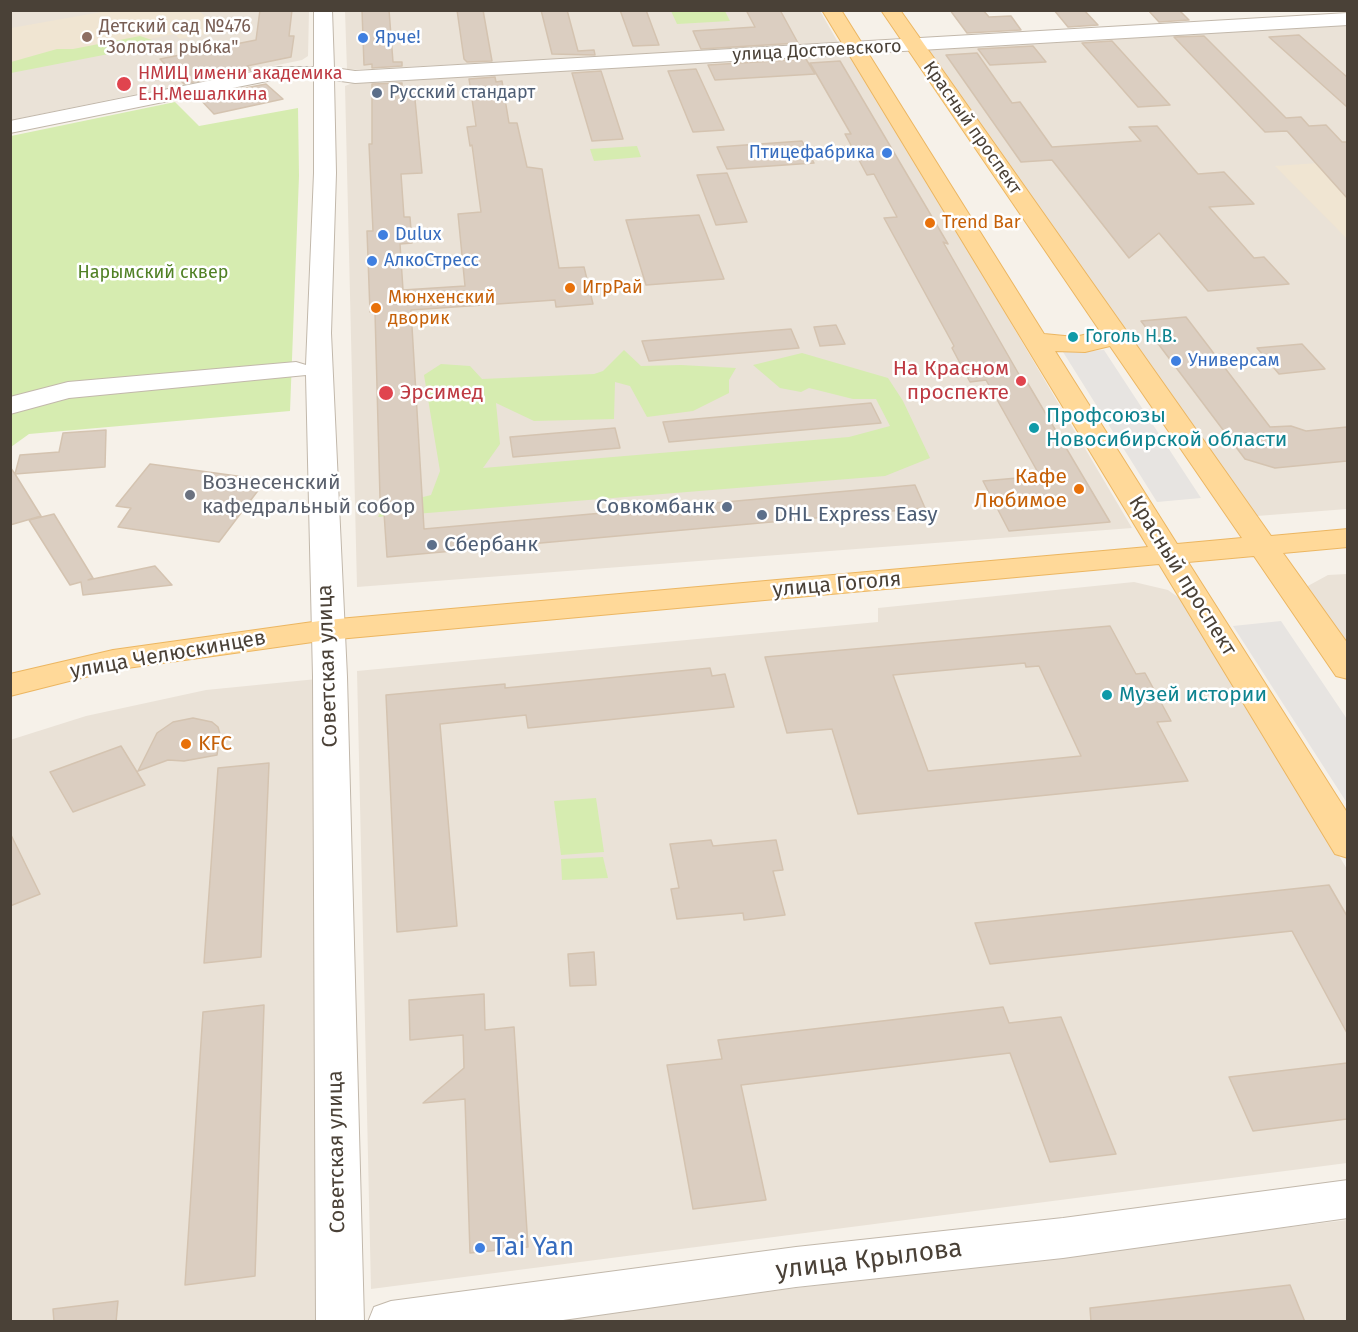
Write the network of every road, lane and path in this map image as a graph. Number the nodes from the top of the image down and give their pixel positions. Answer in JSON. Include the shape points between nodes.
{"nodes":[{"id":1,"x":323,"y":10,"type":"edge"},
{"id":2,"x":831,"y":10,"type":"edge"},
{"id":3,"x":890,"y":10,"type":"edge"},
{"id":4,"x":1347,"y":19,"type":"edge"},
{"id":5,"x":914,"y":45,"type":"junction"},
{"id":6,"x":854,"y":48,"type":"junction"},
{"id":7,"x":322,"y":73,"type":"junction"},
{"id":8,"x":10,"y":127,"type":"edge"},
{"id":9,"x":1116,"y":334,"type":"junction"},
{"id":10,"x":1033,"y":339,"type":"junction"},
{"id":11,"x":295,"y":380,"type":"dead end"},
{"id":12,"x":74,"y":400,"type":"junction"},
{"id":13,"x":10,"y":406,"type":"edge"},
{"id":14,"x":10,"y":428,"type":"edge"},
{"id":15,"x":1347,"y":538,"type":"edge"},
{"id":16,"x":1261,"y":544,"type":"junction"},
{"id":17,"x":1169,"y":552,"type":"junction"},
{"id":18,"x":327,"y":630,"type":"junction"},
{"id":19,"x":1347,"y":669,"type":"edge"},
{"id":20,"x":10,"y":685,"type":"edge"},
{"id":21,"x":1347,"y":845,"type":"edge"},
{"id":22,"x":1347,"y":1199,"type":"edge"},
{"id":23,"x":340,"y":1322,"type":"edge"},
{"id":24,"x":391,"y":1322,"type":"edge"}],
"edges":[{"from":1,"to":7,"type":"street","name":"Советская улица"},
{"from":2,"to":6,"type":"main road","name":"Красный проспект"},
{"from":3,"to":5,"type":"main road","name":"Красный проспект"},
{"from":4,"to":5,"type":"street","name":"улица Достоевского"},
{"from":5,"to":6,"type":"street","name":"улица Достоевского"},
{"from":5,"to":9,"type":"main road","name":"Красный проспект"},
{"from":6,"to":7,"type":"street","name":"улица Достоевского","via":[[365,77]]},
{"from":6,"to":10,"type":"main road","name":"Красный проспект"},
{"from":7,"to":8,"type":"street","name":"улица Достоевского","via":[[277,73]]},
{"from":7,"to":18,"type":"street","name":"Советская улица","via":[[325,153],[318,333]]},
{"from":9,"to":10,"type":"main road","via":[[1097,344],[1067,346]]},
{"from":9,"to":16,"type":"main road","name":"Красный проспект"},
{"from":10,"to":17,"type":"main road","name":"Красный проспект"},
{"from":11,"to":12,"type":"street"},
{"from":12,"to":13,"type":"street"},
{"from":12,"to":14,"type":"street"},
{"from":15,"to":16,"type":"main road","name":"улица Гоголя"},
{"from":16,"to":17,"type":"main road","name":"улица Гоголя"},
{"from":16,"to":19,"type":"main road","name":"Красный проспект"},
{"from":17,"to":18,"type":"main road","name":"улица Гоголя"},
{"from":17,"to":21,"type":"main road","name":"Красный проспект"},
{"from":18,"to":20,"type":"main road","name":"улица Челюскинцев","via":[[112,660]]},
{"from":18,"to":23,"type":"street","name":"Советская улица"},
{"from":22,"to":24,"type":"street","name":"улица Крылова"}]}
